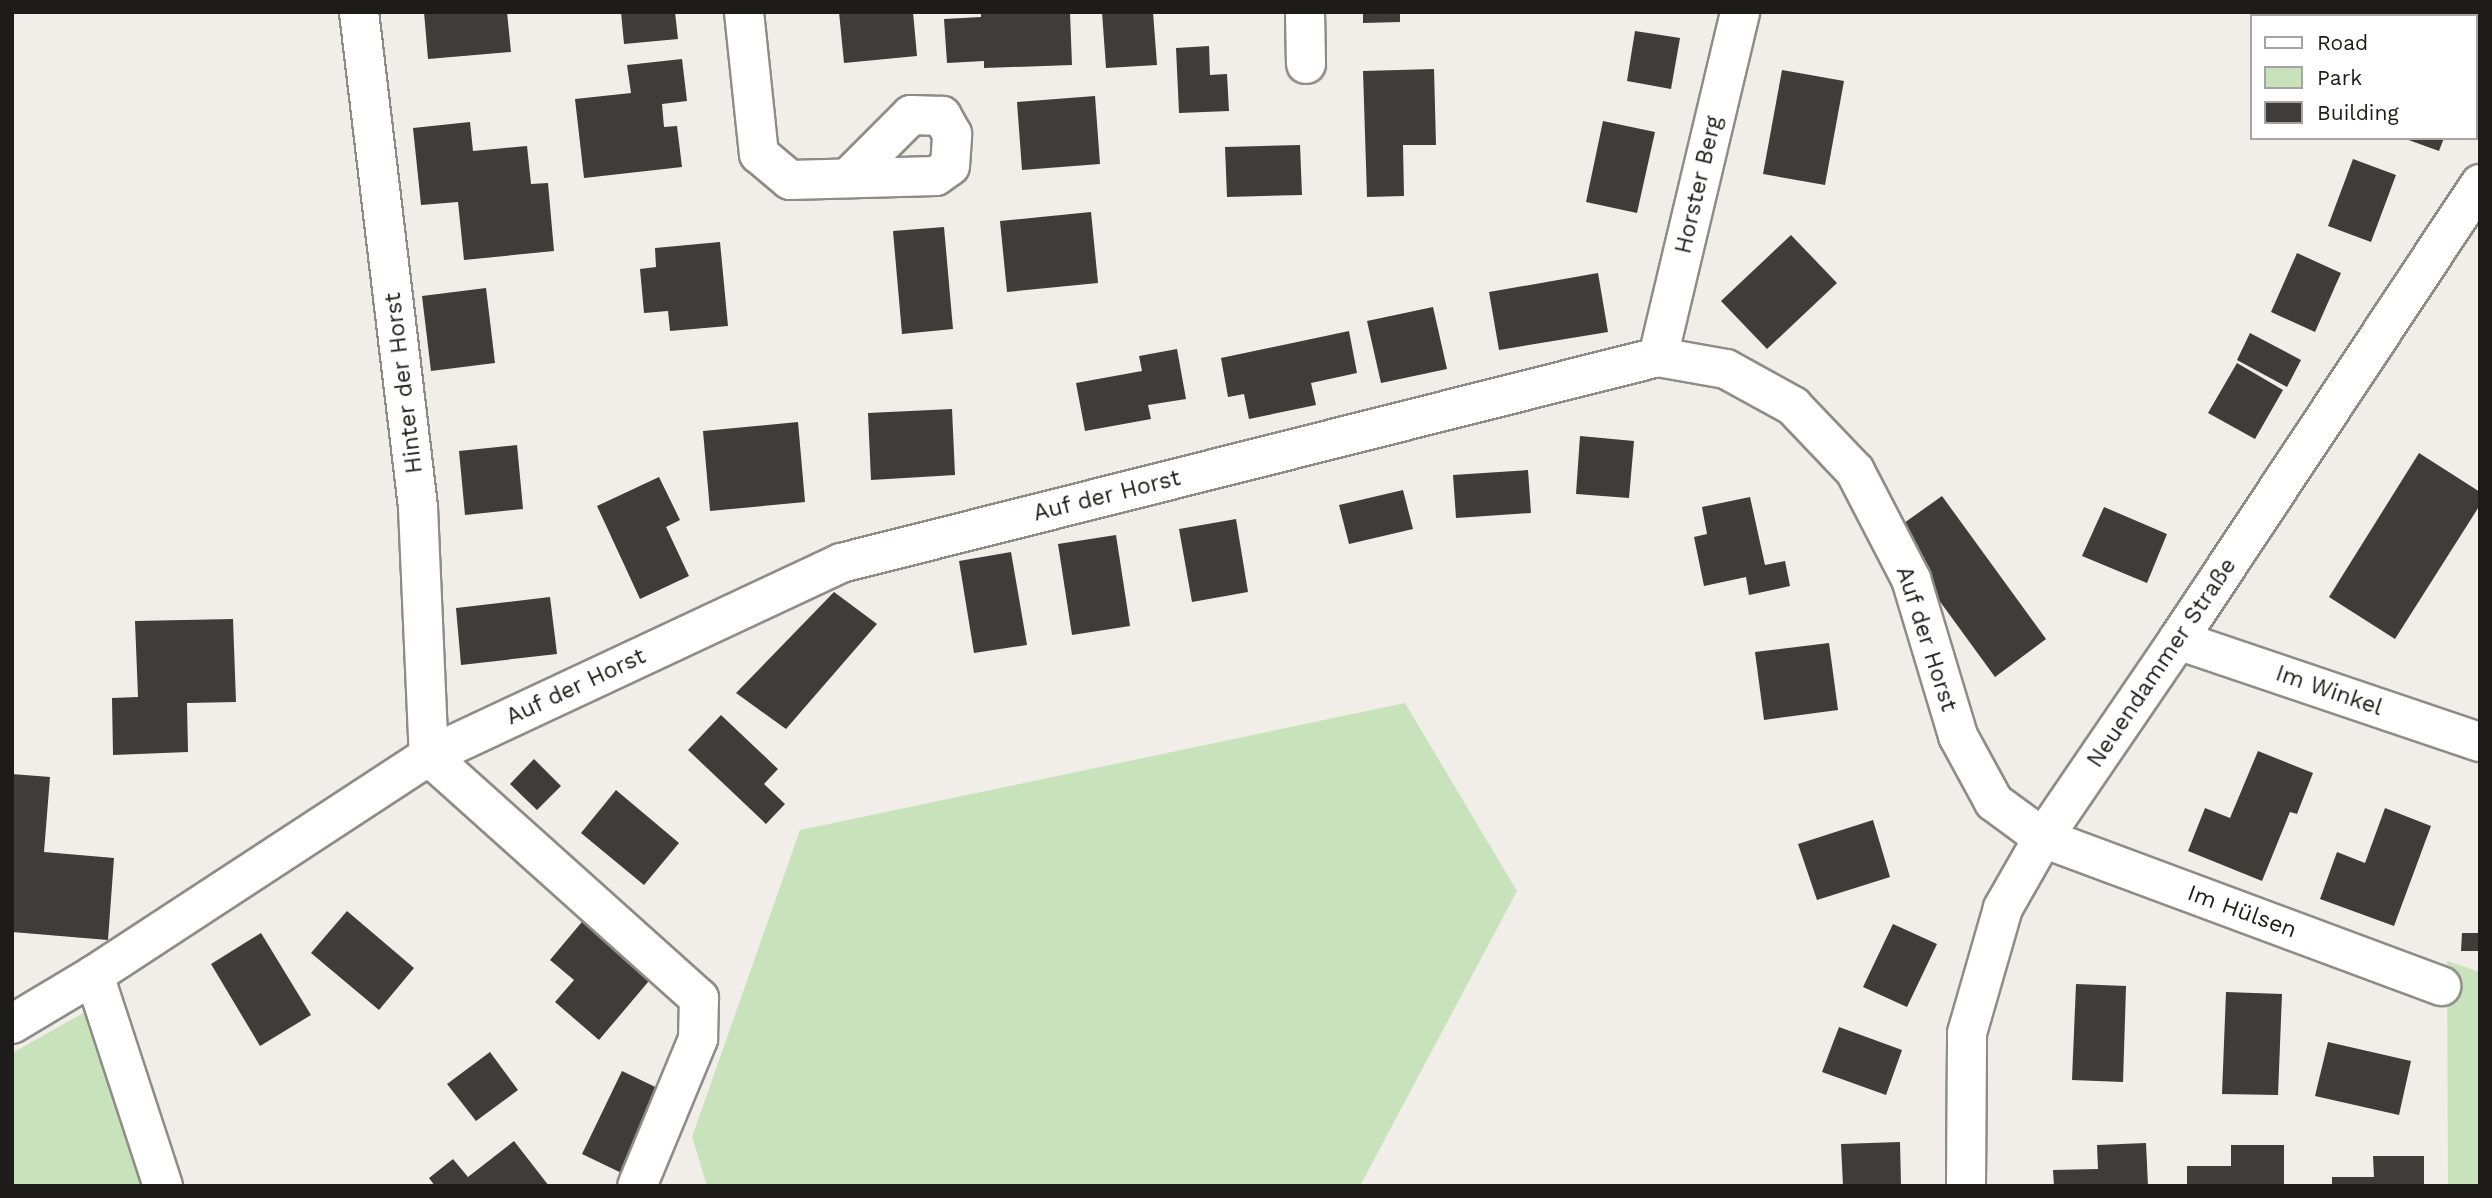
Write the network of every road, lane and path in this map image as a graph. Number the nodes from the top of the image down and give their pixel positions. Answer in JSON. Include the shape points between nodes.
{"nodes":[{"id":1,"x":359,"y":12,"type":"edge"},
{"id":2,"x":744,"y":12,"type":"edge"},
{"id":3,"x":1305,"y":12,"type":"edge"},
{"id":4,"x":1740,"y":12,"type":"edge"},
{"id":5,"x":1306,"y":64,"type":"dead end"},
{"id":6,"x":848,"y":178,"type":"dead end"},
{"id":7,"x":2480,"y":184,"type":"edge"},
{"id":8,"x":1658,"y":357,"type":"junction"},
{"id":9,"x":2178,"y":640,"type":"junction"},
{"id":10,"x":2480,"y":742,"type":"edge"},
{"id":11,"x":429,"y":756,"type":"junction"},
{"id":12,"x":2043,"y":838,"type":"junction"},
{"id":13,"x":94,"y":975,"type":"junction"},
{"id":14,"x":2441,"y":986,"type":"dead end"},
{"id":15,"x":12,"y":1024,"type":"edge"},
{"id":16,"x":163,"y":1186,"type":"edge"},
{"id":17,"x":637,"y":1186,"type":"edge"},
{"id":18,"x":1966,"y":1186,"type":"edge"}],
"edges":[{"from":1,"to":11,"type":"street","name":"Hinter der Horst","via":[[418,508]]},
{"from":2,"to":6,"type":"street","via":[[759,154],[790,180]]},
{"from":3,"to":5,"type":"street"},
{"from":4,"to":8,"type":"street","name":"Horster Berg"},
{"from":7,"to":9,"type":"street","name":"Neuendammer Straße"},
{"from":8,"to":11,"type":"street","name":"Auf der Horst","via":[[841,563]]},
{"from":8,"to":12,"type":"street","name":"Auf der Horst","via":[[1726,369],[1793,406],[1855,471],[1911,579],[1958,736],[1994,802]]},
{"from":9,"to":10,"type":"street","name":"Im Winkel"},
{"from":9,"to":12,"type":"street","name":"Neuendammer Straße"},
{"from":11,"to":13,"type":"street","name":"Auf der Horst"},
{"from":11,"to":17,"type":"street","via":[[699,998],[698,1039]]},
{"from":12,"to":14,"type":"street","name":"Im Hülsen"},
{"from":12,"to":18,"type":"street","name":"Neuendammer Straße","via":[[2003,908],[1967,1033]]},
{"from":13,"to":15,"type":"street","name":"Auf der Horst"},
{"from":13,"to":16,"type":"street"}]}
